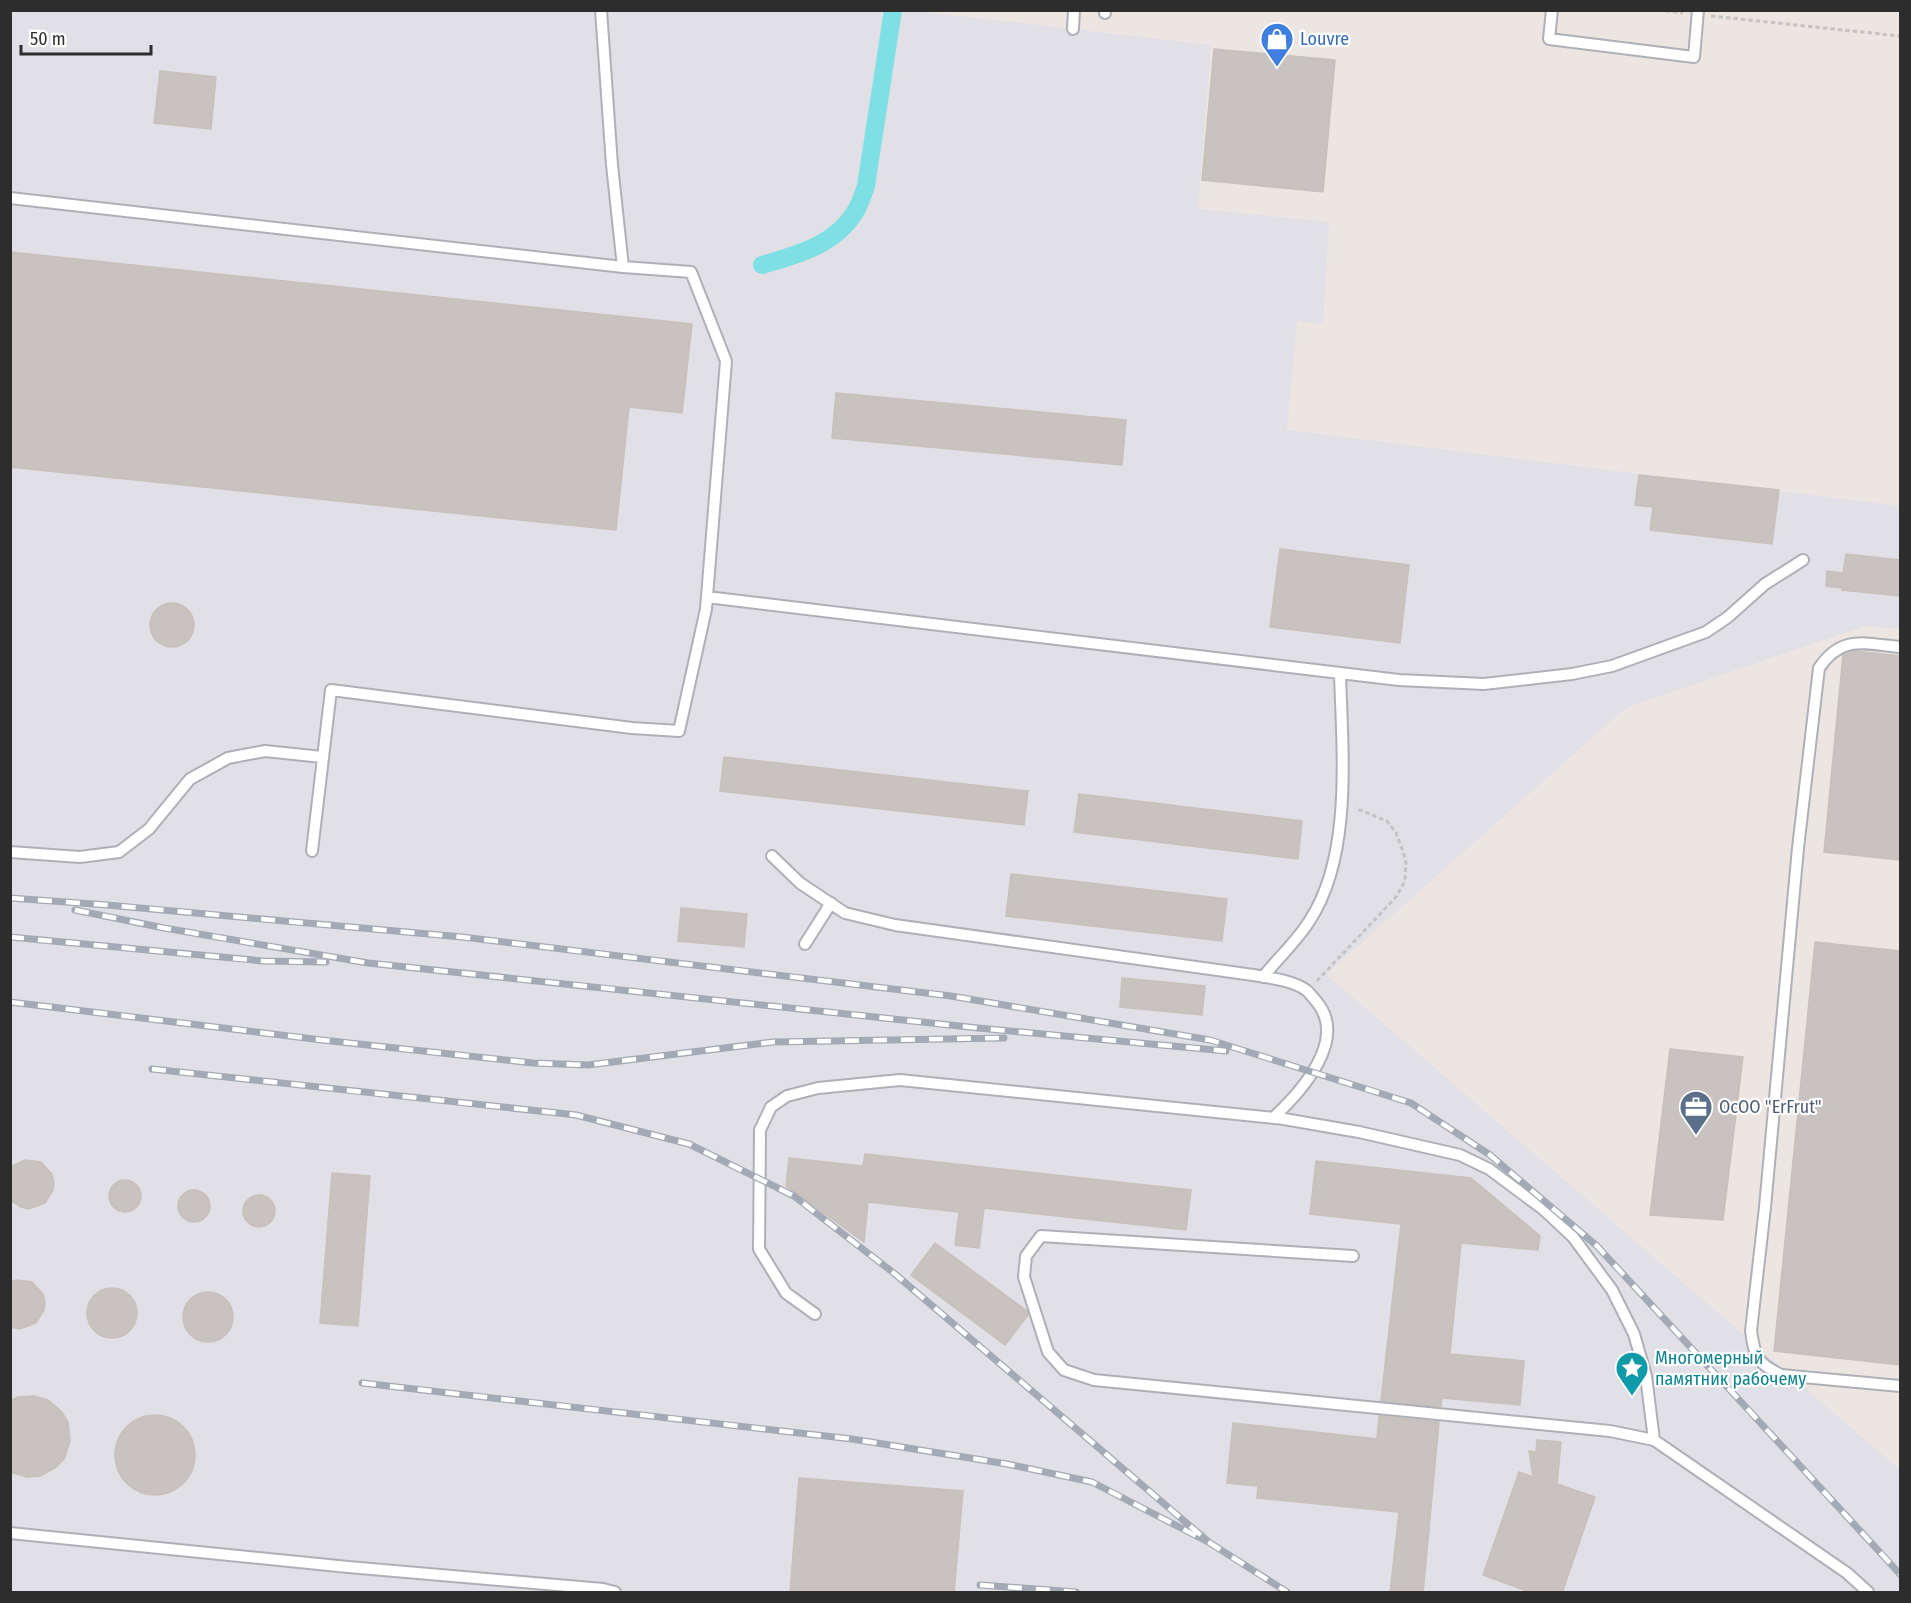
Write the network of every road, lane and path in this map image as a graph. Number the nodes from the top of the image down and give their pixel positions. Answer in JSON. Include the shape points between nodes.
{"nodes":[{"id":1,"x":601,"y":10,"type":"edge"},
{"id":2,"x":1074,"y":10,"type":"edge"},
{"id":3,"x":1552,"y":10,"type":"edge"},
{"id":4,"x":1658,"y":10,"type":"edge"},
{"id":5,"x":1698,"y":13,"type":"edge"},
{"id":6,"x":1073,"y":29,"type":"dead end"},
{"id":7,"x":1900,"y":36,"type":"edge"},
{"id":8,"x":10,"y":198,"type":"edge"},
{"id":9,"x":623,"y":267,"type":"junction"},
{"id":10,"x":1803,"y":560,"type":"dead end"},
{"id":11,"x":707,"y":597,"type":"junction"},
{"id":12,"x":1900,"y":647,"type":"edge"},
{"id":13,"x":1340,"y":673,"type":"junction"},
{"id":14,"x":322,"y":757,"type":"junction"},
{"id":15,"x":1342,"y":786,"type":"junction"},
{"id":16,"x":312,"y":851,"type":"dead end"},
{"id":17,"x":10,"y":852,"type":"edge"},
{"id":18,"x":772,"y":856,"type":"dead end"},
{"id":19,"x":831,"y":903,"type":"junction"},
{"id":20,"x":805,"y":944,"type":"dead end"},
{"id":21,"x":1263,"y":976,"type":"junction"},
{"id":22,"x":1307,"y":990,"type":"junction"},
{"id":23,"x":1273,"y":1118,"type":"junction"},
{"id":24,"x":1353,"y":1256,"type":"dead end"},
{"id":25,"x":815,"y":1314,"type":"dead end"},
{"id":26,"x":1900,"y":1386,"type":"edge"},
{"id":27,"x":1654,"y":1440,"type":"junction"},
{"id":28,"x":10,"y":1533,"type":"edge"},
{"id":29,"x":615,"y":1593,"type":"edge"},
{"id":30,"x":1868,"y":1593,"type":"edge"}],
"edges":[{"from":1,"to":9,"type":"lane"},
{"from":2,"to":6,"type":"lane"},
{"from":3,"to":5,"type":"lane","via":[[1550,39],[1694,57]]},
{"from":4,"to":5,"type":"path"},
{"from":5,"to":7,"type":"path"},
{"from":8,"to":9,"type":"lane"},
{"from":9,"to":11,"type":"lane","via":[[691,272],[726,362]]},
{"from":10,"to":13,"type":"lane","via":[[1765,584],[1706,632],[1612,666],[1484,684]]},
{"from":11,"to":13,"type":"lane"},
{"from":11,"to":14,"type":"lane","via":[[679,731],[331,690]]},
{"from":12,"to":26,"type":"lane","via":[[1852,643],[1828,655],[1819,668],[1751,1331],[1758,1360],[1781,1375]]},
{"from":13,"to":15,"type":"lane"},
{"from":14,"to":16,"type":"lane"},
{"from":14,"to":17,"type":"lane","via":[[265,751],[228,758],[190,779],[149,829],[119,852],[80,857]]},
{"from":15,"to":21,"type":"lane","via":[[1341,825],[1327,890],[1310,921]]},
{"from":15,"to":22,"type":"path","via":[[1350,804],[1387,821],[1396,833],[1406,860],[1405,881],[1396,897]]},
{"from":18,"to":19,"type":"lane","via":[[800,883]]},
{"from":19,"to":20,"type":"lane"},
{"from":19,"to":21,"type":"lane","via":[[845,913],[895,925]]},
{"from":21,"to":22,"type":"lane"},
{"from":22,"to":23,"type":"lane","via":[[1322,1008],[1326,1022],[1324,1051],[1295,1098]]},
{"from":23,"to":25,"type":"lane","via":[[900,1080],[818,1088],[787,1096],[771,1107],[760,1130],[759,1249],[786,1293]]},
{"from":23,"to":27,"type":"lane","via":[[1460,1155],[1489,1169],[1543,1209],[1573,1237],[1612,1290],[1634,1334],[1646,1376]]},
{"from":24,"to":27,"type":"lane","via":[[1041,1236],[1026,1256],[1024,1277],[1048,1352],[1064,1370],[1094,1380],[1610,1431]]},
{"from":27,"to":30,"type":"lane","via":[[1847,1573]]},
{"from":28,"to":29,"type":"lane","via":[[603,1588]]}]}
